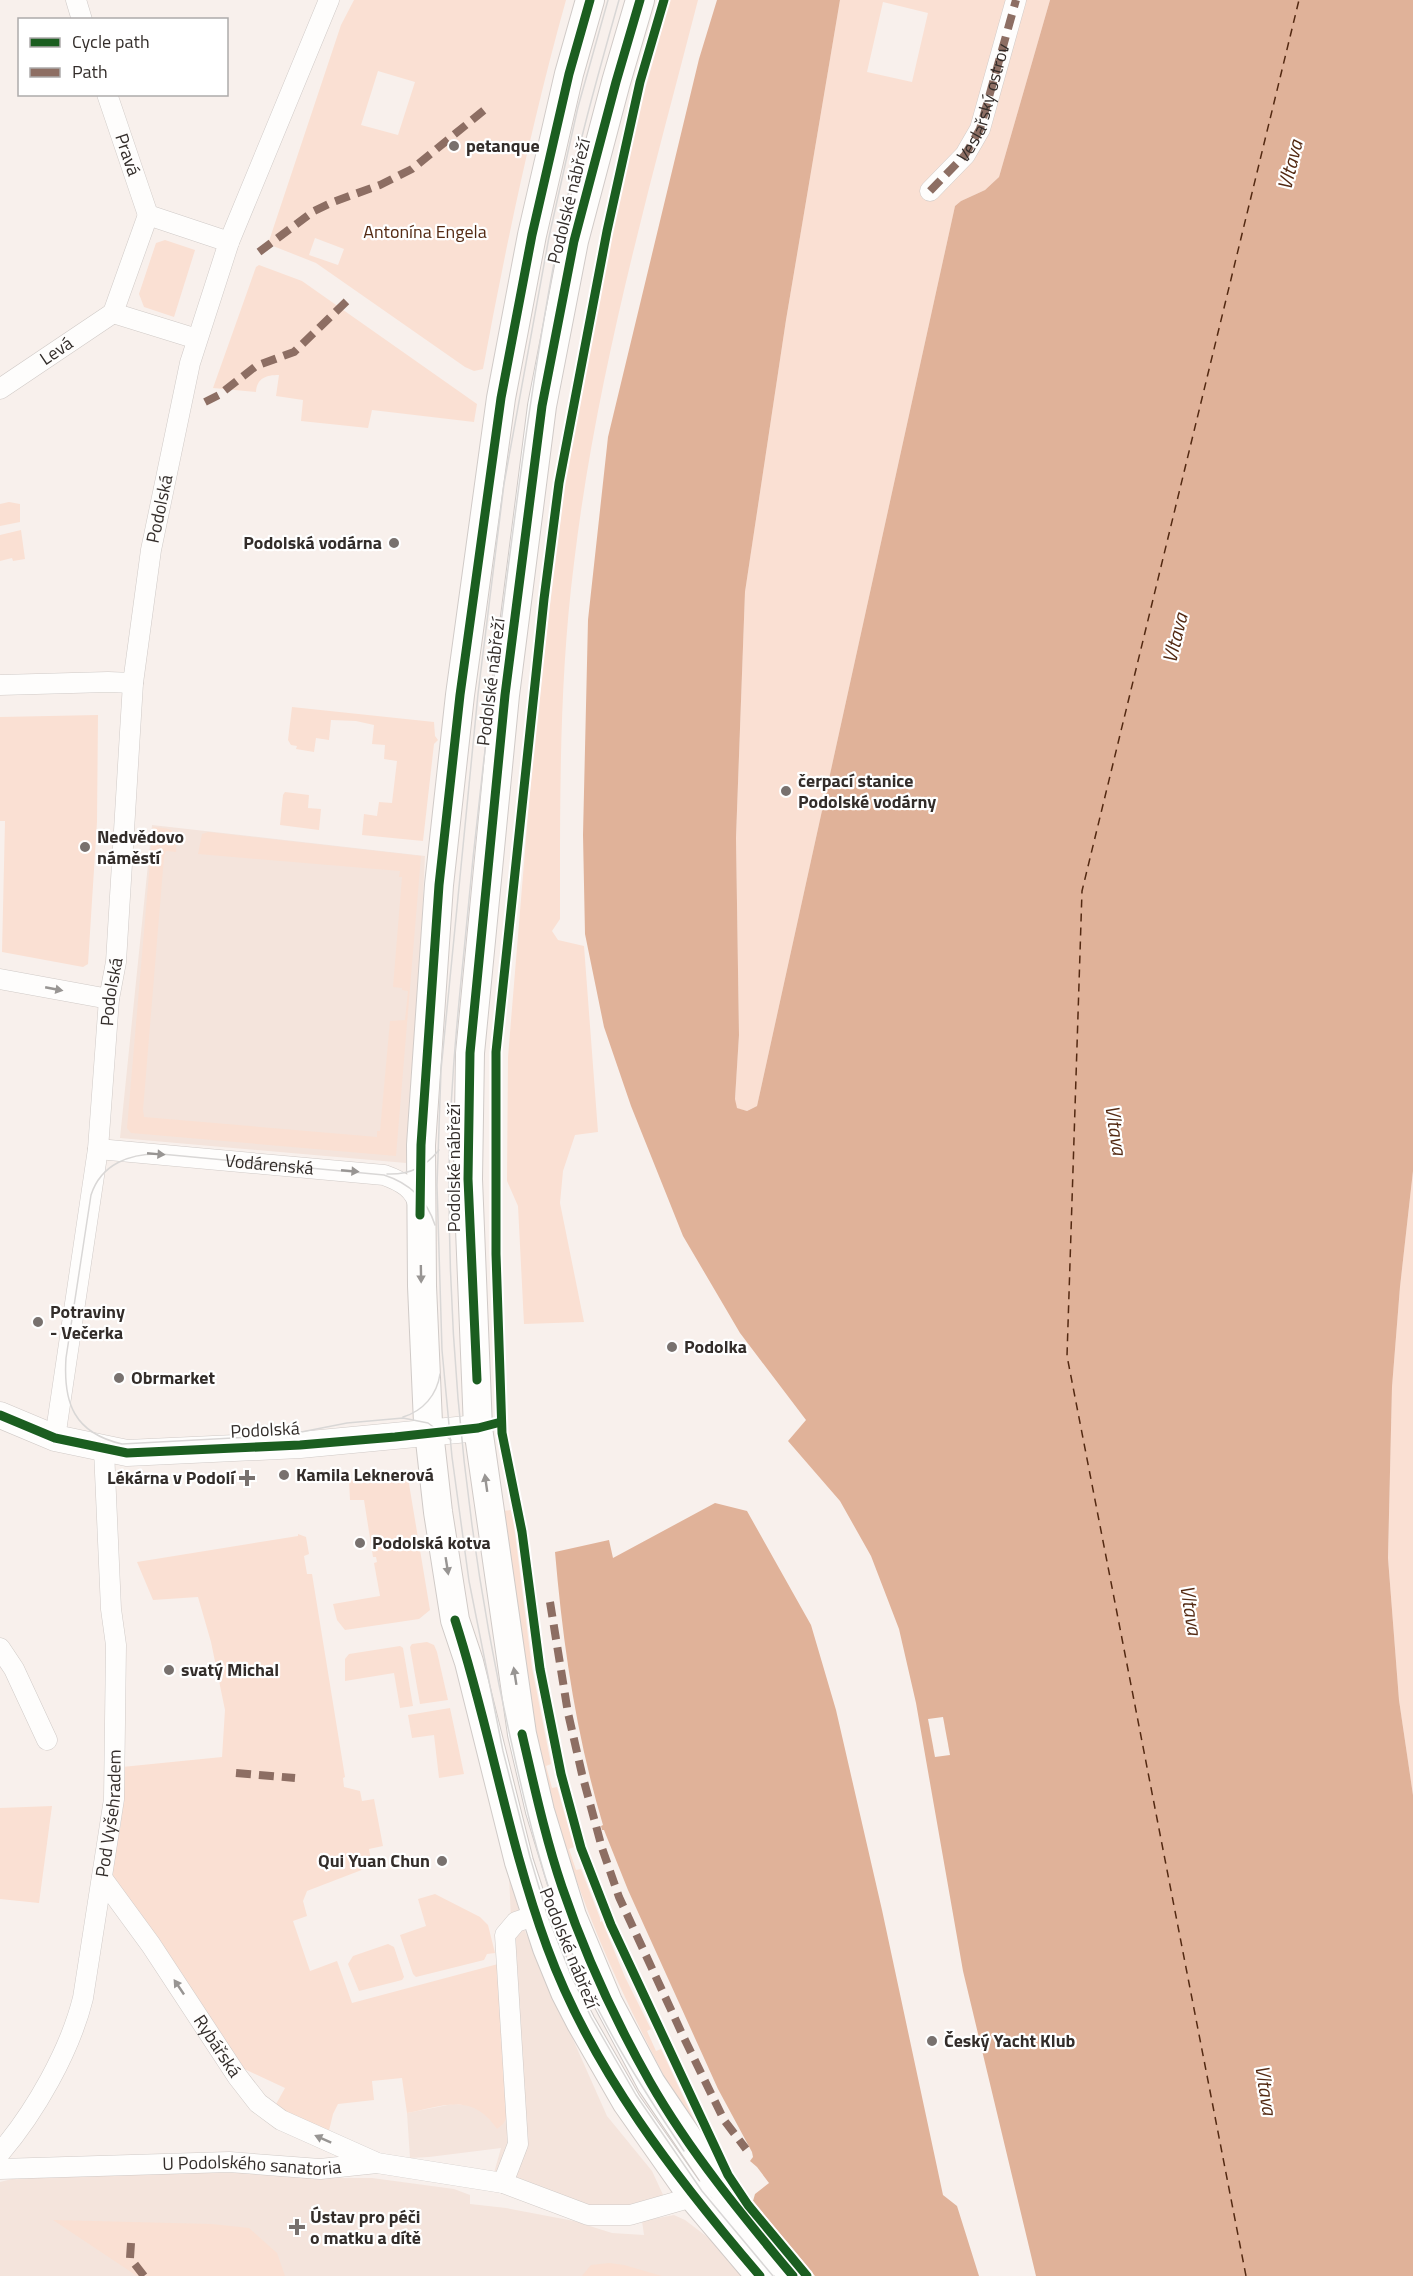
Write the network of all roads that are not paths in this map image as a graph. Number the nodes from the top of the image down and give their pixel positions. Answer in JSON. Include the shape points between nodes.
{"nodes":[{"id":1,"x":76,"y":0,"type":"edge"},
{"id":2,"x":329,"y":0,"type":"edge"},
{"id":3,"x":590,"y":0,"type":"edge"},
{"id":4,"x":640,"y":0,"type":"edge"},
{"id":5,"x":1016,"y":0,"type":"edge"},
{"id":6,"x":81,"y":18,"type":"edge"},
{"id":7,"x":108,"y":96,"type":"edge"},
{"id":8,"x":930,"y":191,"type":"dead end"},
{"id":9,"x":148,"y":215,"type":"junction"},
{"id":10,"x":230,"y":242,"type":"junction"},
{"id":11,"x":113,"y":313,"type":"junction"},
{"id":12,"x":197,"y":339,"type":"junction"},
{"id":13,"x":0,"y":389,"type":"edge"},
{"id":14,"x":133,"y":683,"type":"junction"},
{"id":15,"x":0,"y":685,"type":"edge"},
{"id":16,"x":0,"y":979,"type":"edge"},
{"id":17,"x":109,"y":999,"type":"junction"},
{"id":18,"x":98,"y":1149,"type":"junction"},
{"id":19,"x":420,"y":1215,"type":"junction"},
{"id":20,"x":0,"y":1415,"type":"edge"},
{"id":21,"x":478,"y":1428,"type":"junction"},
{"id":22,"x":429,"y":1433,"type":"junction"},
{"id":23,"x":55,"y":1438,"type":"junction"},
{"id":24,"x":104,"y":1450,"type":"junction"},
{"id":25,"x":0,"y":1648,"type":"edge"},
{"id":26,"x":46,"y":1740,"type":"dead end"},
{"id":27,"x":102,"y":1878,"type":"junction"},
{"id":28,"x":568,"y":1904,"type":"junction"},
{"id":29,"x":536,"y":1915,"type":"junction"},
{"id":30,"x":0,"y":2153,"type":"edge"},
{"id":31,"x":377,"y":2163,"type":"junction"},
{"id":32,"x":0,"y":2169,"type":"edge"},
{"id":33,"x":718,"y":2182,"type":"junction"},
{"id":34,"x":503,"y":2183,"type":"junction"},
{"id":35,"x":693,"y":2197,"type":"junction"},
{"id":36,"x":760,"y":2276,"type":"edge"},
{"id":37,"x":793,"y":2276,"type":"edge"}],
"edges":[{"from":1,"to":6,"type":"street"},
{"from":2,"to":10,"type":"street","name":"Podolská"},
{"from":3,"to":19,"type":"main road","name":"Podolské nábřeží","via":[[532,235],[501,398],[460,695],[439,885],[421,1145]]},
{"from":4,"to":21,"type":"main road","name":"Podolské nábřeží","via":[[574,241],[546,382],[505,695],[471,1053],[468,1179]]},
{"from":5,"to":8,"type":"street","name":"Veslařský ostrov","via":[[980,129],[965,154]]},
{"from":7,"to":9,"type":"street","name":"Pravá"},
{"from":9,"to":10,"type":"street"},
{"from":9,"to":11,"type":"street"},
{"from":10,"to":12,"type":"street","name":"Podolská"},
{"from":11,"to":12,"type":"street"},
{"from":11,"to":13,"type":"street","name":"Levá"},
{"from":12,"to":14,"type":"street","name":"Podolská","via":[[153,540]]},
{"from":14,"to":15,"type":"street"},
{"from":14,"to":17,"type":"street","name":"Podolská","via":[[116,962]]},
{"from":16,"to":17,"type":"street","one_way":true},
{"from":17,"to":18,"type":"street","name":"Podolská"},
{"from":18,"to":19,"type":"street","name":"Vodárenská","one_way":true,"via":[[384,1175],[407,1186],[416,1198]]},
{"from":18,"to":23,"type":"street","name":"Podolská"},
{"from":19,"to":22,"type":"main road","name":"Podolské nábřeží","one_way":true},
{"from":20,"to":23,"type":"street"},
{"from":21,"to":22,"type":"street","name":"Podolská"},
{"from":28,"to":21,"type":"main road","name":"Podolské nábřeží","one_way":true,"via":[[522,1734]]},
{"from":22,"to":24,"type":"street","name":"Podolská","via":[[277,1446],[127,1453]]},
{"from":22,"to":29,"type":"main road","name":"Podolské nábřeží","one_way":true,"via":[[455,1620]]},
{"from":23,"to":24,"type":"street","name":"Podolská"},
{"from":24,"to":27,"type":"street","name":"Pod Vyšehradem","via":[[116,1645],[114,1799]]},
{"from":25,"to":26,"type":"street","via":[[14,1669]]},
{"from":27,"to":30,"type":"street","name":"Pod Vyšehradem","via":[[77,2022],[68,2046],[18,2132]]},
{"from":31,"to":27,"type":"street","name":"Rybářská","one_way":true,"via":[[281,2120],[258,2103]]},
{"from":28,"to":29,"type":"street"},
{"from":28,"to":33,"type":"main road","name":"Podolské nábřeží","via":[[608,2002],[651,2083]]},
{"from":29,"to":34,"type":"street","via":[[516,1922],[505,1935],[518,2144]]},
{"from":29,"to":35,"type":"main road","name":"Podolské nábřeží","via":[[581,2023],[627,2103]]},
{"from":31,"to":32,"type":"street","name":"U Podolského sanatoria","via":[[320,2169],[229,2162]]},
{"from":31,"to":34,"type":"street","name":"U Podolského sanatoria"},
{"from":33,"to":35,"type":"street","name":"U Podolského sanatoria"},
{"from":33,"to":37,"type":"main road","name":"Podolské nábřeží"},
{"from":34,"to":35,"type":"street","name":"U Podolského sanatoria","via":[[588,2215],[630,2215]]},
{"from":35,"to":36,"type":"main road","name":"Podolské nábřeží"}]}
